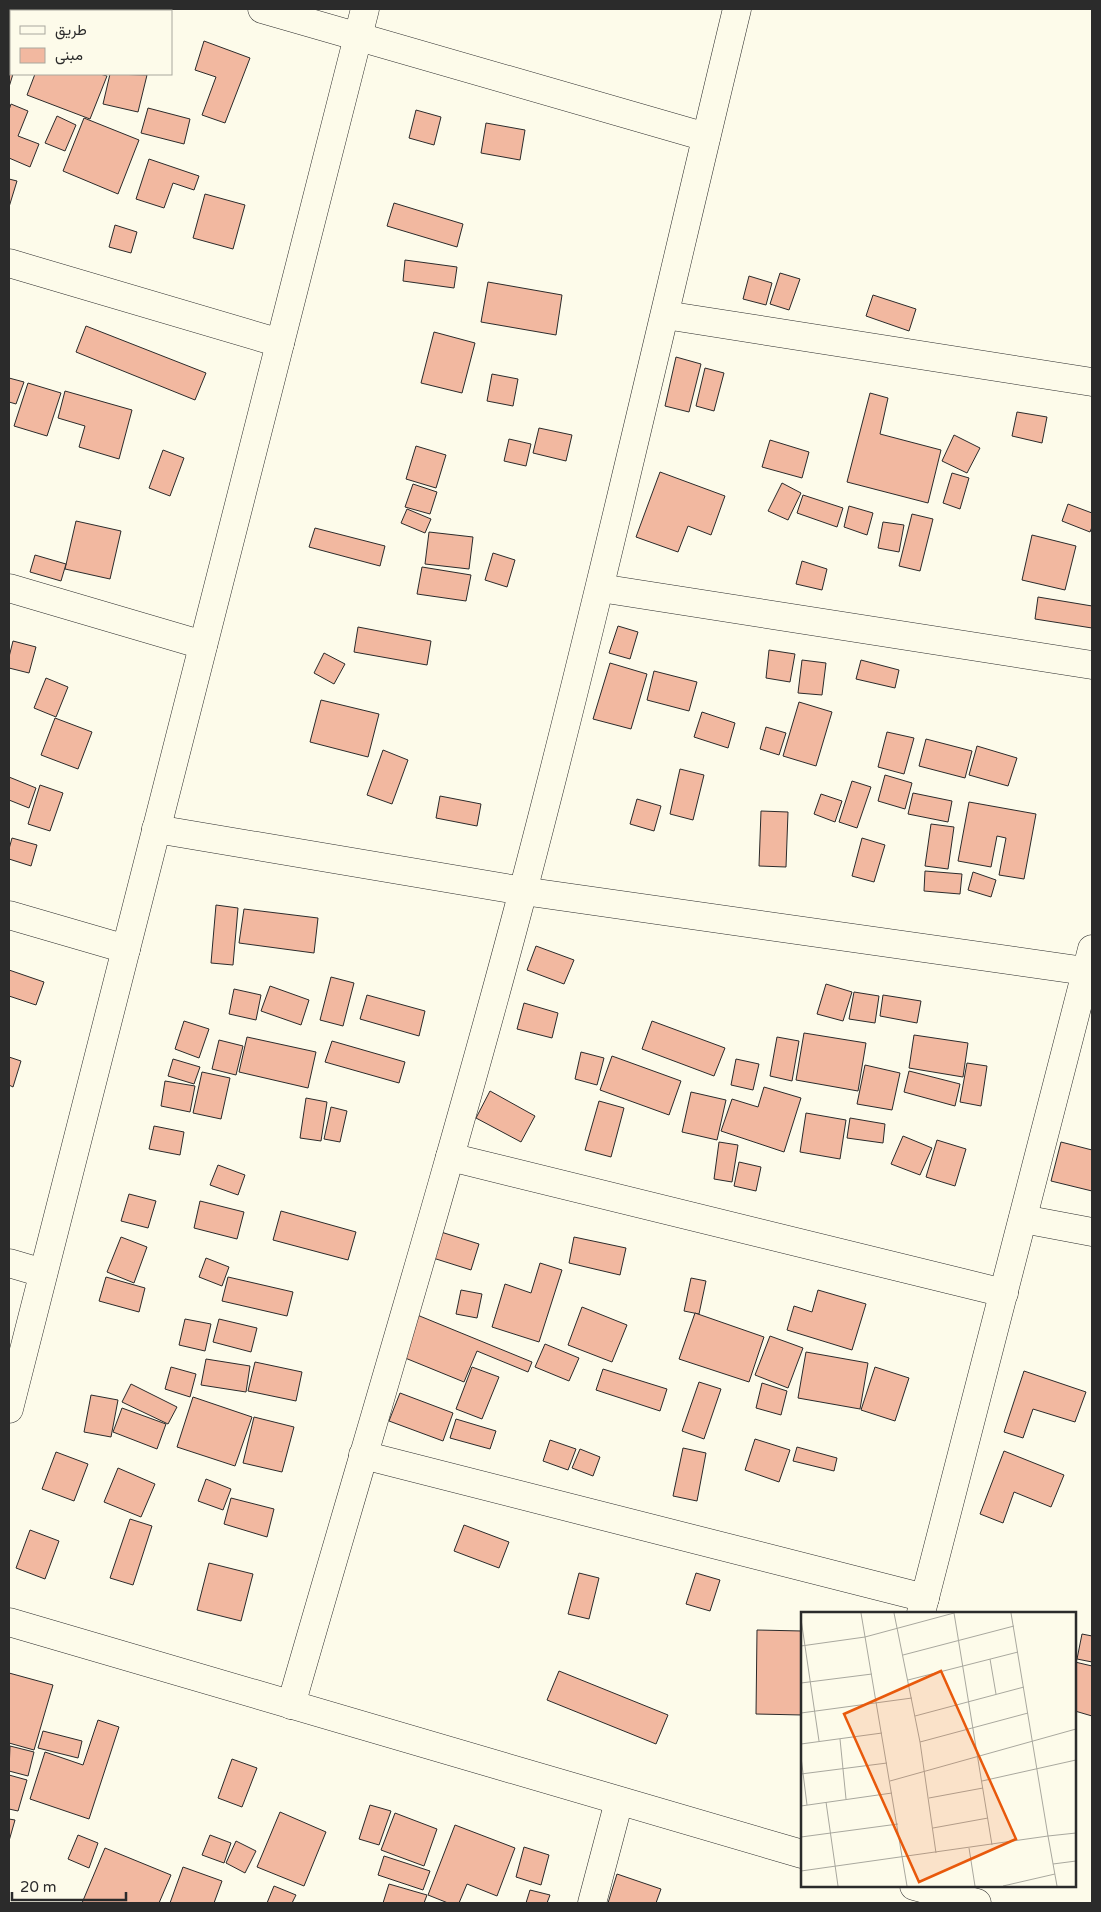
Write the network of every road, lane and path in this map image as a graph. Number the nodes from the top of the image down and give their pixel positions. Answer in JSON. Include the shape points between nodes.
{"nodes":[{"id":1,"x":262,"y":9,"type":"edge"},
{"id":2,"x":365,"y":9,"type":"edge"},
{"id":3,"x":737,"y":9,"type":"edge"},
{"id":4,"x":358,"y":37,"type":"junction"},
{"id":5,"x":706,"y":137,"type":"junction"},
{"id":6,"x":9,"y":264,"type":"edge"},
{"id":7,"x":666,"y":315,"type":"junction"},
{"id":8,"x":280,"y":343,"type":"junction"},
{"id":9,"x":1092,"y":382,"type":"edge"},
{"id":10,"x":9,"y":588,"type":"edge"},
{"id":11,"x":600,"y":588,"type":"junction"},
{"id":12,"x":203,"y":645,"type":"junction"},
{"id":13,"x":1092,"y":665,"type":"edge"},
{"id":14,"x":156,"y":829,"type":"junction"},
{"id":15,"x":523,"y":891,"type":"junction"},
{"id":16,"x":9,"y":915,"type":"edge"},
{"id":17,"x":126,"y":949,"type":"junction"},
{"id":18,"x":1090,"y":964,"type":"edge"},
{"id":19,"x":450,"y":1157,"type":"junction"},
{"id":20,"x":1022,"y":1219,"type":"junction"},
{"id":21,"x":1092,"y":1232,"type":"edge"},
{"id":22,"x":9,"y":1263,"type":"edge"},
{"id":23,"x":43,"y":1273,"type":"junction"},
{"id":24,"x":1004,"y":1293,"type":"junction"},
{"id":25,"x":9,"y":1409,"type":"edge"},
{"id":26,"x":363,"y":1455,"type":"junction"},
{"id":27,"x":923,"y":1606,"type":"edge"},
{"id":28,"x":9,"y":1622,"type":"edge"},
{"id":29,"x":291,"y":1705,"type":"junction"},
{"id":30,"x":619,"y":1801,"type":"junction"},
{"id":31,"x":801,"y":1854,"type":"edge"},
{"id":32,"x":918,"y":1887,"type":"edge"},
{"id":33,"x":592,"y":1903,"type":"edge"},
{"id":34,"x":977,"y":1903,"type":"edge"}],
"edges":[{"from":1,"to":4,"type":"street"},
{"from":2,"to":4,"type":"street"},
{"from":3,"to":5,"type":"street"},
{"from":4,"to":5,"type":"street"},
{"from":4,"to":8,"type":"street"},
{"from":5,"to":7,"type":"street"},
{"from":6,"to":8,"type":"street"},
{"from":7,"to":9,"type":"street"},
{"from":7,"to":11,"type":"street"},
{"from":8,"to":12,"type":"street"},
{"from":10,"to":12,"type":"street"},
{"from":11,"to":13,"type":"street"},
{"from":11,"to":15,"type":"street"},
{"from":12,"to":14,"type":"street"},
{"from":14,"to":15,"type":"street"},
{"from":14,"to":17,"type":"street"},
{"from":15,"to":18,"type":"street"},
{"from":15,"to":19,"type":"street"},
{"from":16,"to":17,"type":"street"},
{"from":17,"to":23,"type":"street"},
{"from":18,"to":20,"type":"street"},
{"from":19,"to":24,"type":"street"},
{"from":19,"to":26,"type":"street"},
{"from":20,"to":21,"type":"street"},
{"from":20,"to":24,"type":"street"},
{"from":22,"to":23,"type":"street"},
{"from":23,"to":25,"type":"street"},
{"from":24,"to":27,"type":"street"},
{"from":26,"to":27,"type":"street"},
{"from":26,"to":29,"type":"street"},
{"from":28,"to":29,"type":"street"},
{"from":29,"to":30,"type":"street"},
{"from":30,"to":31,"type":"street"},
{"from":30,"to":33,"type":"street"},
{"from":32,"to":34,"type":"street"}]}
